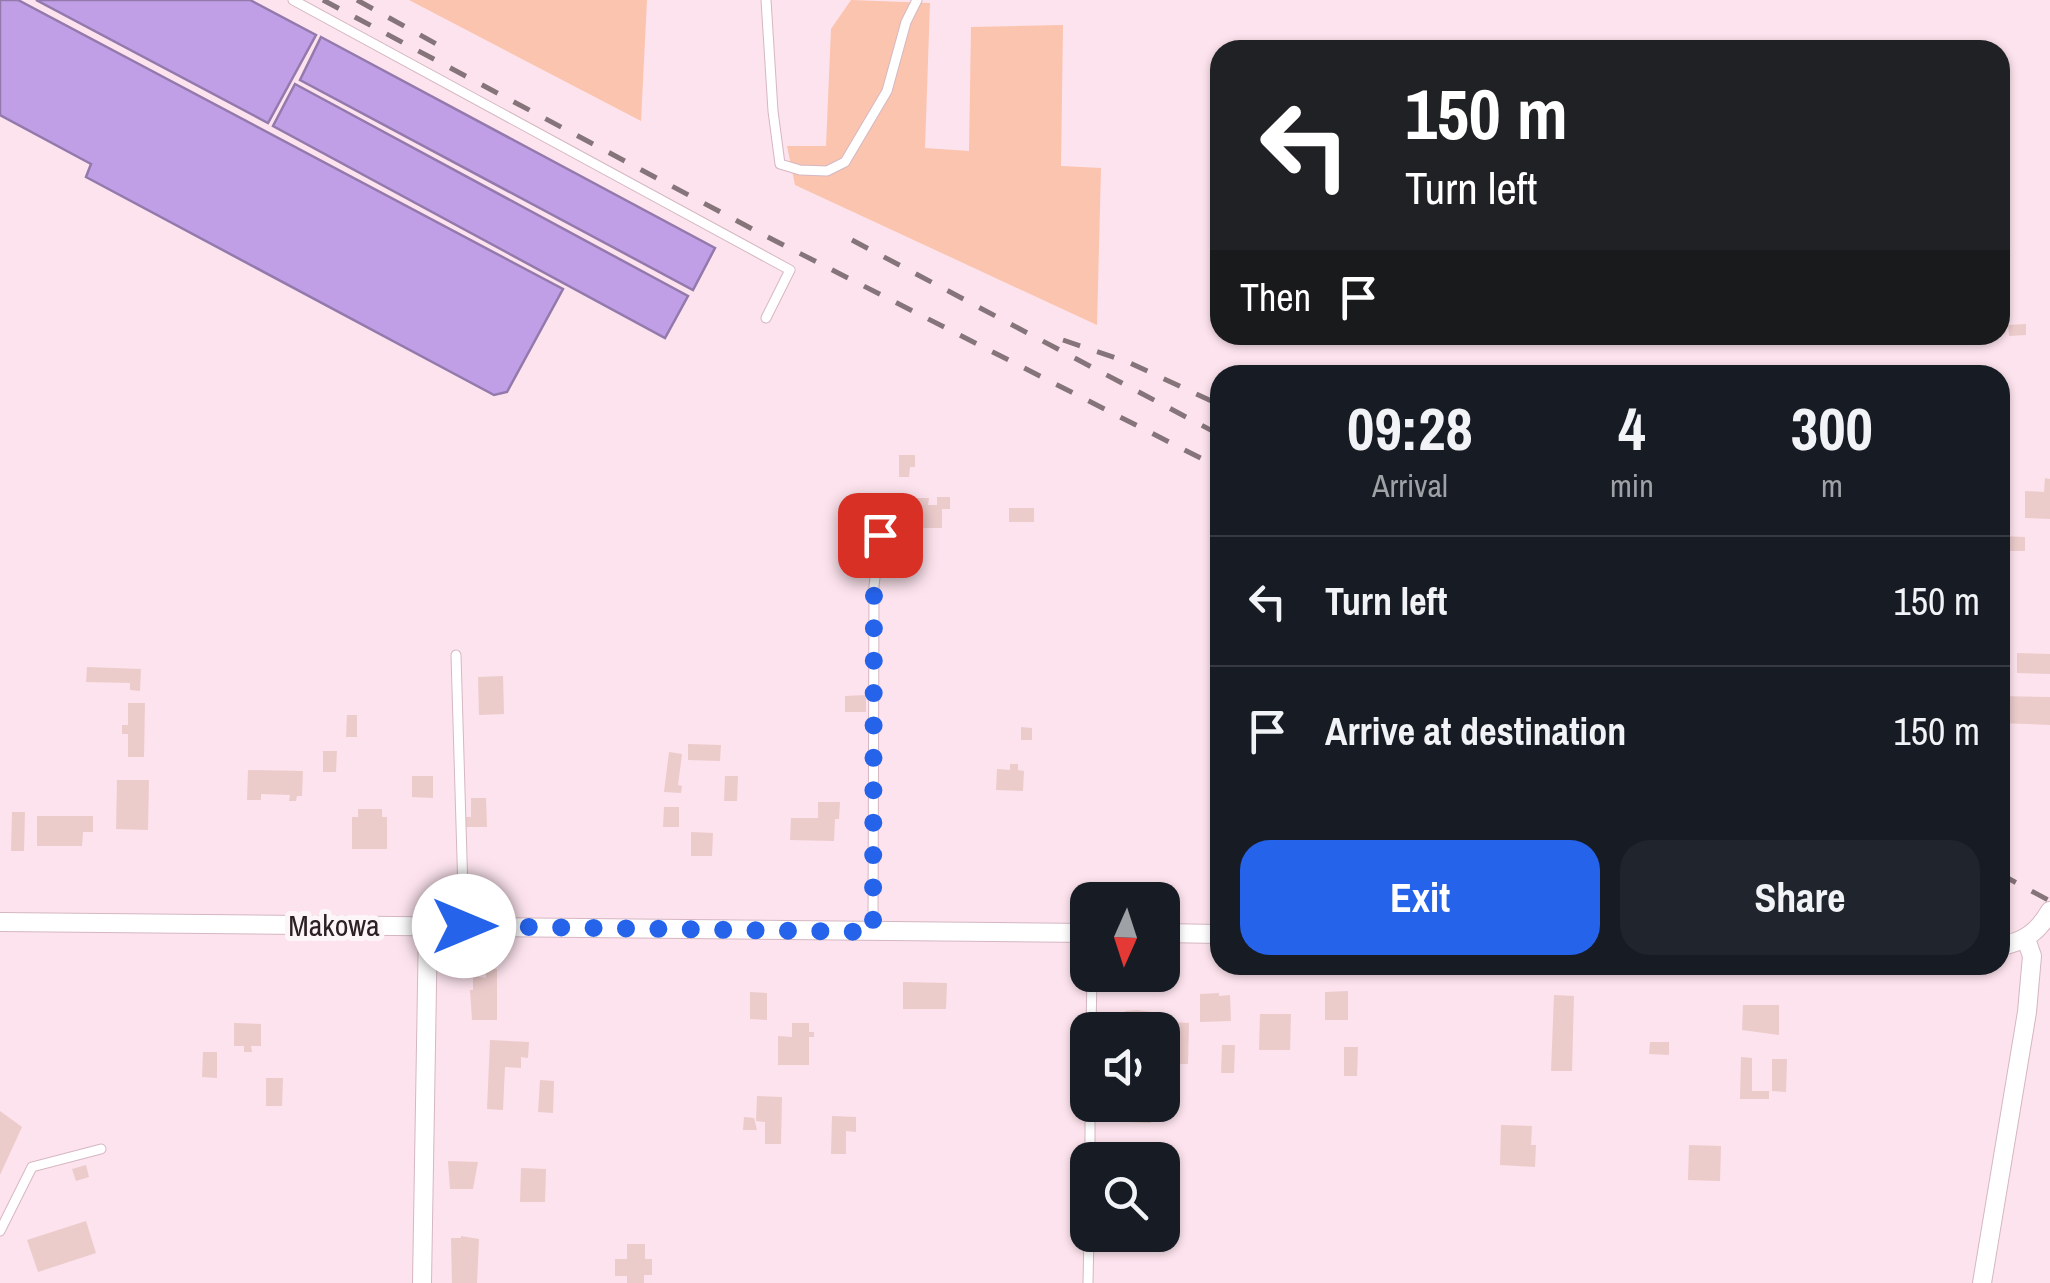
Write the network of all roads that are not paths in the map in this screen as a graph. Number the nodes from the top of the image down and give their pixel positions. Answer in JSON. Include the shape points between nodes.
{"nodes":[{"id":1,"x":292,"y":0,"type":"edge"},
{"id":2,"x":766,"y":0,"type":"edge"},
{"id":3,"x":917,"y":0,"type":"edge"},
{"id":4,"x":766,"y":318,"type":"dead end"},
{"id":5,"x":880,"y":535,"type":"dead end"},
{"id":6,"x":456,"y":655,"type":"dead end"},
{"id":7,"x":2049,"y":915,"type":"edge"},
{"id":8,"x":0,"y":922,"type":"edge"},
{"id":9,"x":428,"y":926,"type":"junction"},
{"id":10,"x":464,"y":926,"type":"junction"},
{"id":11,"x":873,"y":932,"type":"junction"},
{"id":12,"x":1070,"y":933,"type":"edge"},
{"id":13,"x":1180,"y":933,"type":"edge"},
{"id":14,"x":1210,"y":934,"type":"edge"},
{"id":15,"x":2026,"y":939,"type":"junction"},
{"id":16,"x":2010,"y":943,"type":"edge"},
{"id":17,"x":102,"y":1149,"type":"dead end"},
{"id":18,"x":0,"y":1231,"type":"edge"},
{"id":19,"x":1089,"y":1252,"type":"edge"},
{"id":20,"x":422,"y":1283,"type":"edge"},
{"id":21,"x":1088,"y":1283,"type":"edge"},
{"id":22,"x":1982,"y":1283,"type":"edge"}],
"edges":[{"from":1,"to":4,"type":"lane","via":[[790,270]]},
{"from":2,"to":3,"type":"lane","via":[[780,164],[827,172],[844,162],[874,116]]},
{"from":5,"to":11,"type":"lane","via":[[874,586]]},
{"from":6,"to":10,"type":"lane"},
{"from":7,"to":15,"type":"street"},
{"from":8,"to":9,"type":"street","name":"Makowa"},
{"from":9,"to":10,"type":"street","name":"Makowa"},
{"from":9,"to":20,"type":"street"},
{"from":10,"to":11,"type":"street","name":"Makowa"},
{"from":11,"to":12,"type":"street","name":"Makowa"},
{"from":13,"to":14,"type":"street"},
{"from":15,"to":16,"type":"street"},
{"from":15,"to":22,"type":"street","via":[[2032,956],[2027,1012]]},
{"from":17,"to":18,"type":"lane","via":[[32,1166]]},
{"from":19,"to":21,"type":"lane"}]}
